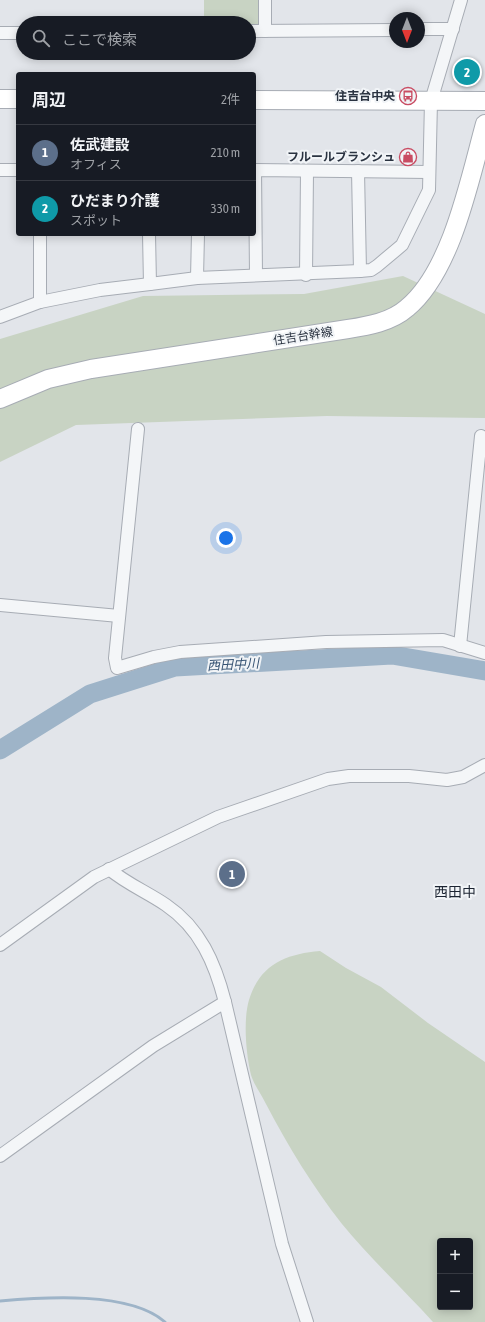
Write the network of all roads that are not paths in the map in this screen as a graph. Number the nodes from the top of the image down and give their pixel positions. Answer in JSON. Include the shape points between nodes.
{"nodes":[{"id":1,"x":265,"y":0,"type":"edge"},
{"id":2,"x":461,"y":0,"type":"edge"},
{"id":3,"x":425,"y":29,"type":"edge"},
{"id":4,"x":453,"y":29,"type":"junction"},
{"id":5,"x":265,"y":30,"type":"junction"},
{"id":6,"x":389,"y":30,"type":"edge"},
{"id":7,"x":256,"y":31,"type":"edge"},
{"id":8,"x":0,"y":33,"type":"edge"},
{"id":9,"x":16,"y":33,"type":"edge"},
{"id":10,"x":0,"y":99,"type":"edge"},
{"id":11,"x":16,"y":99,"type":"edge"},
{"id":12,"x":256,"y":100,"type":"edge"},
{"id":13,"x":431,"y":101,"type":"junction"},
{"id":14,"x":485,"y":101,"type":"edge"},
{"id":15,"x":485,"y":124,"type":"edge"},
{"id":16,"x":0,"y":170,"type":"edge"},
{"id":17,"x":16,"y":170,"type":"edge"},
{"id":18,"x":256,"y":170,"type":"edge"},
{"id":19,"x":358,"y":171,"type":"junction"},
{"id":20,"x":308,"y":172,"type":"junction"},
{"id":21,"x":428,"y":172,"type":"junction"},
{"id":22,"x":40,"y":236,"type":"edge"},
{"id":23,"x":149,"y":236,"type":"edge"},
{"id":24,"x":198,"y":236,"type":"edge"},
{"id":25,"x":256,"y":236,"type":"edge"},
{"id":26,"x":360,"y":271,"type":"junction"},
{"id":27,"x":306,"y":274,"type":"junction"},
{"id":28,"x":256,"y":275,"type":"junction"},
{"id":29,"x":197,"y":278,"type":"junction"},
{"id":30,"x":150,"y":284,"type":"junction"},
{"id":31,"x":40,"y":302,"type":"junction"},
{"id":32,"x":0,"y":317,"type":"edge"},
{"id":33,"x":0,"y":399,"type":"edge"},
{"id":34,"x":138,"y":429,"type":"dead end"},
{"id":35,"x":480,"y":436,"type":"dead end"},
{"id":36,"x":0,"y":605,"type":"edge"},
{"id":37,"x":119,"y":616,"type":"junction"},
{"id":38,"x":460,"y":646,"type":"junction"},
{"id":39,"x":485,"y":653,"type":"edge"},
{"id":40,"x":485,"y":765,"type":"edge"},
{"id":41,"x":109,"y":869,"type":"junction"},
{"id":42,"x":0,"y":945,"type":"edge"},
{"id":43,"x":225,"y":1002,"type":"junction"},
{"id":44,"x":0,"y":1156,"type":"edge"},
{"id":45,"x":307,"y":1322,"type":"edge"}],
"edges":[{"from":1,"to":5,"type":"street"},
{"from":2,"to":4,"type":"street"},
{"from":3,"to":4,"type":"street"},
{"from":4,"to":13,"type":"street"},
{"from":5,"to":6,"type":"street"},
{"from":5,"to":7,"type":"street"},
{"from":8,"to":9,"type":"street"},
{"from":10,"to":11,"type":"street"},
{"from":12,"to":13,"type":"street"},
{"from":13,"to":14,"type":"street"},
{"from":13,"to":21,"type":"street"},
{"from":15,"to":33,"type":"street","name":"住吉台幹線","via":[[467,189],[443,257],[422,293],[407,308],[395,315],[370,325],[91,369],[48,379]]},
{"from":16,"to":17,"type":"street"},
{"from":18,"to":20,"type":"street"},
{"from":19,"to":20,"type":"street"},
{"from":19,"to":21,"type":"street"},
{"from":19,"to":26,"type":"street"},
{"from":20,"to":27,"type":"street"},
{"from":21,"to":26,"type":"street","via":[[429,190],[402,245],[371,270]]},
{"from":22,"to":31,"type":"street"},
{"from":23,"to":30,"type":"street"},
{"from":24,"to":29,"type":"street"},
{"from":25,"to":28,"type":"street"},
{"from":26,"to":27,"type":"street"},
{"from":27,"to":28,"type":"street"},
{"from":28,"to":29,"type":"street"},
{"from":29,"to":30,"type":"street"},
{"from":30,"to":31,"type":"street","via":[[100,290]]},
{"from":31,"to":32,"type":"street"},
{"from":34,"to":37,"type":"street"},
{"from":35,"to":38,"type":"street"},
{"from":36,"to":37,"type":"street"},
{"from":37,"to":38,"type":"street","via":[[115,658],[117,668],[180,652],[284,644],[443,640]]},
{"from":38,"to":39,"type":"street"},
{"from":40,"to":41,"type":"street","via":[[463,777],[447,780],[409,776],[349,776],[328,779],[218,817]]},
{"from":41,"to":42,"type":"street","via":[[94,877]]},
{"from":41,"to":43,"type":"street","via":[[124,881],[166,905],[197,936],[211,956]]},
{"from":43,"to":44,"type":"street","via":[[153,1046]]},
{"from":43,"to":45,"type":"street","via":[[282,1244]]}]}
